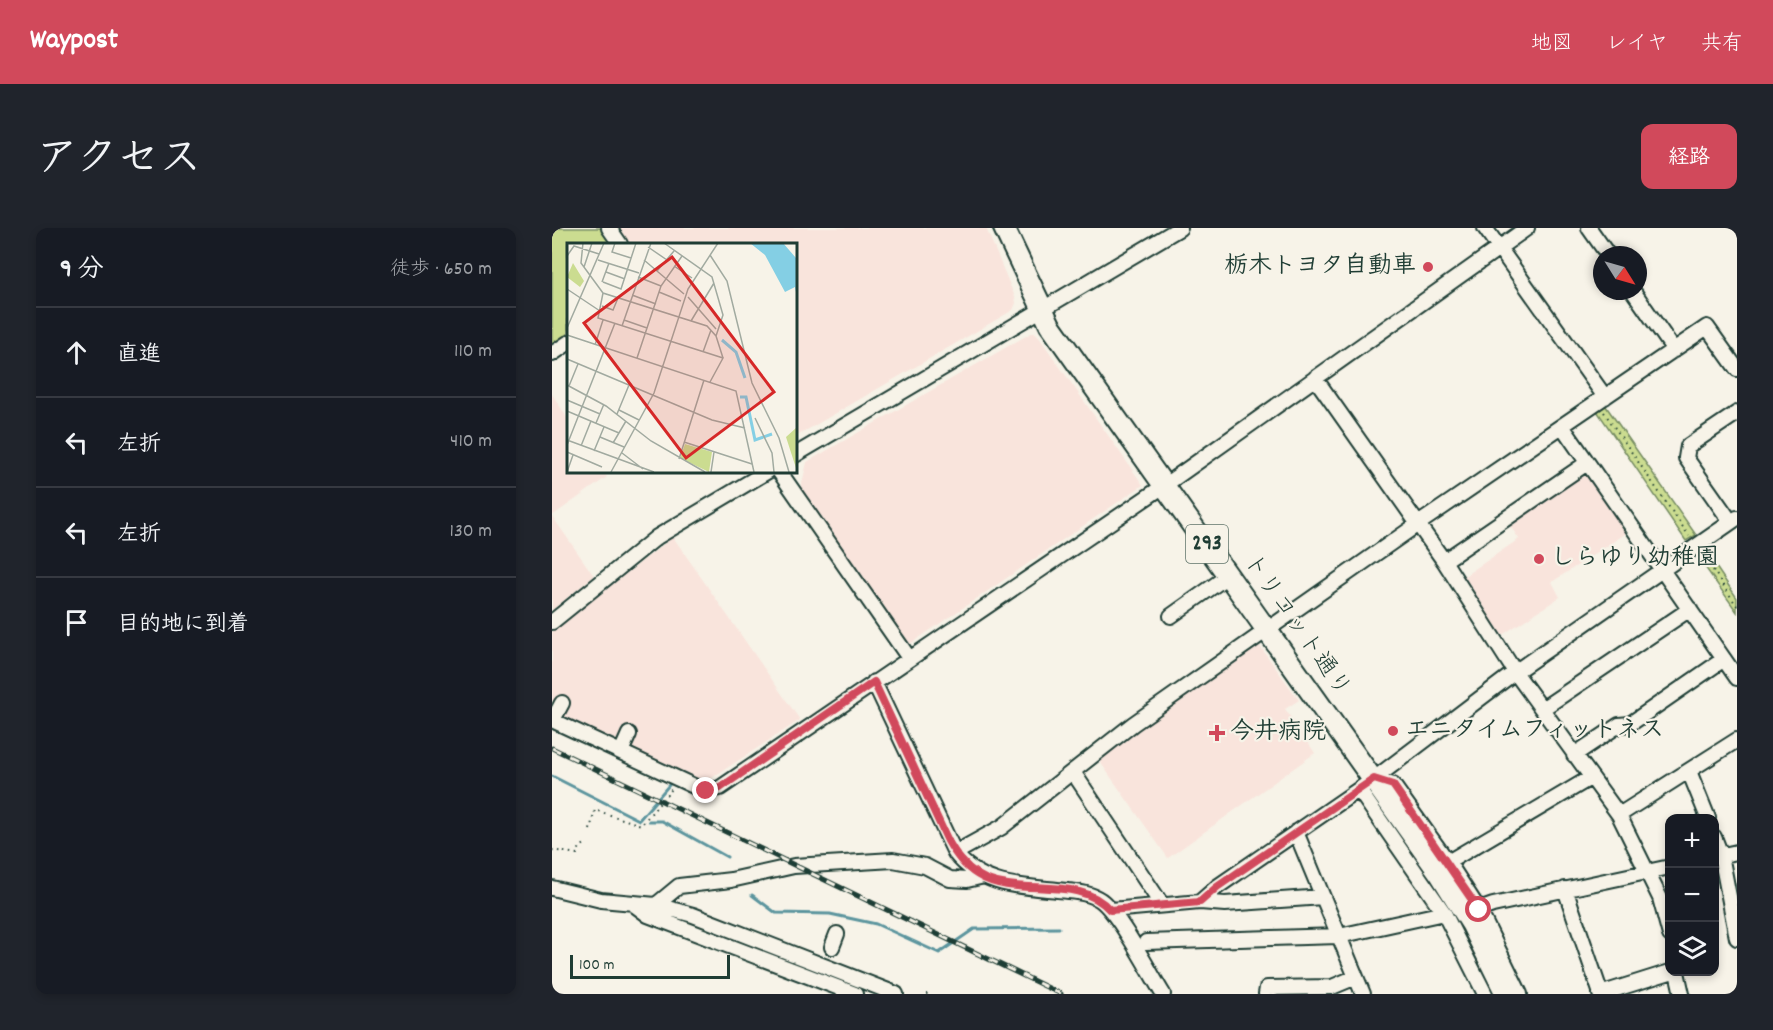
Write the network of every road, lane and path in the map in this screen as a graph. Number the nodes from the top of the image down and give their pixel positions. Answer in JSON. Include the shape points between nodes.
{"nodes":[{"id":1,"x":609,"y":228,"type":"edge"},
{"id":2,"x":1004,"y":228,"type":"edge"},
{"id":3,"x":1180,"y":228,"type":"edge"},
{"id":4,"x":1485,"y":228,"type":"edge"},
{"id":5,"x":1527,"y":228,"type":"edge"},
{"id":6,"x":1589,"y":228,"type":"edge"},
{"id":7,"x":619,"y":243,"type":"edge"},
{"id":8,"x":1602,"y":246,"type":"edge"},
{"id":9,"x":1497,"y":248,"type":"junction"},
{"id":10,"x":1639,"y":300,"type":"edge"},
{"id":11,"x":1041,"y":309,"type":"junction"},
{"id":12,"x":567,"y":344,"type":"edge"},
{"id":13,"x":1674,"y":350,"type":"junction"},
{"id":14,"x":552,"y":354,"type":"edge"},
{"id":15,"x":1736,"y":366,"type":"edge"},
{"id":16,"x":1315,"y":378,"type":"junction"},
{"id":17,"x":1602,"y":401,"type":"junction"},
{"id":18,"x":1737,"y":413,"type":"edge"},
{"id":19,"x":1562,"y":426,"type":"junction"},
{"id":20,"x":796,"y":454,"type":"edge"},
{"id":21,"x":1587,"y":463,"type":"junction"},
{"id":22,"x":766,"y":472,"type":"edge"},
{"id":23,"x":780,"y":472,"type":"edge"},
{"id":24,"x":1165,"y":485,"type":"junction"},
{"id":25,"x":1734,"y":520,"type":"edge"},
{"id":26,"x":1418,"y":524,"type":"junction"},
{"id":27,"x":1691,"y":538,"type":"dead end"},
{"id":28,"x":1700,"y":550,"type":"dead end"},
{"id":29,"x":1444,"y":561,"type":"junction"},
{"id":30,"x":1662,"y":570,"type":"junction"},
{"id":31,"x":1229,"y":575,"type":"junction"},
{"id":32,"x":1737,"y":606,"type":"edge"},
{"id":33,"x":1690,"y":609,"type":"junction"},
{"id":34,"x":1171,"y":616,"type":"dead end"},
{"id":35,"x":552,"y":622,"type":"edge"},
{"id":36,"x":1269,"y":631,"type":"junction"},
{"id":37,"x":909,"y":658,"type":"junction"},
{"id":38,"x":1724,"y":659,"type":"junction"},
{"id":39,"x":1515,"y":672,"type":"junction"},
{"id":40,"x":1737,"y":678,"type":"edge"},
{"id":41,"x":874,"y":682,"type":"junction"},
{"id":42,"x":562,"y":703,"type":"dead end"},
{"id":43,"x":1542,"y":709,"type":"junction"},
{"id":44,"x":553,"y":720,"type":"edge"},
{"id":45,"x":629,"y":734,"type":"dead end"},
{"id":46,"x":1737,"y":740,"type":"edge"},
{"id":47,"x":621,"y":752,"type":"junction"},
{"id":48,"x":1574,"y":755,"type":"junction"},
{"id":49,"x":1689,"y":771,"type":"junction"},
{"id":50,"x":1073,"y":772,"type":"junction"},
{"id":51,"x":1590,"y":778,"type":"junction"},
{"id":52,"x":679,"y":780,"type":"junction"},
{"id":53,"x":1366,"y":785,"type":"junction"},
{"id":54,"x":1706,"y":814,"type":"edge"},
{"id":55,"x":1618,"y":815,"type":"junction"},
{"id":56,"x":590,"y":830,"type":"dead end"},
{"id":57,"x":1296,"y":832,"type":"junction"},
{"id":58,"x":587,"y":843,"type":"dead end"},
{"id":59,"x":552,"y":850,"type":"edge"},
{"id":60,"x":1737,"y":852,"type":"edge"},
{"id":61,"x":955,"y":853,"type":"junction"},
{"id":62,"x":1719,"y":856,"type":"edge"},
{"id":63,"x":1719,"y":860,"type":"edge"},
{"id":64,"x":1448,"y":862,"type":"junction"},
{"id":65,"x":1665,"y":868,"type":"edge"},
{"id":66,"x":1647,"y":872,"type":"junction"},
{"id":67,"x":980,"y":877,"type":"junction"},
{"id":68,"x":552,"y":888,"type":"edge"},
{"id":69,"x":1565,"y":890,"type":"junction"},
{"id":70,"x":1323,"y":897,"type":"junction"},
{"id":71,"x":1200,"y":902,"type":"junction"},
{"id":72,"x":632,"y":903,"type":"junction"},
{"id":73,"x":656,"y":905,"type":"junction"},
{"id":74,"x":1162,"y":905,"type":"junction"},
{"id":75,"x":1110,"y":910,"type":"junction"},
{"id":76,"x":1479,"y":910,"type":"junction"},
{"id":77,"x":1444,"y":913,"type":"junction"},
{"id":78,"x":1667,"y":922,"type":"edge"},
{"id":79,"x":1339,"y":936,"type":"junction"},
{"id":80,"x":1737,"y":938,"type":"edge"},
{"id":81,"x":1146,"y":942,"type":"dead end"},
{"id":82,"x":1665,"y":974,"type":"edge"},
{"id":83,"x":1678,"y":976,"type":"edge"},
{"id":84,"x":1356,"y":977,"type":"junction"},
{"id":85,"x":855,"y":994,"type":"edge"},
{"id":86,"x":896,"y":994,"type":"edge"},
{"id":87,"x":1163,"y":994,"type":"edge"},
{"id":88,"x":1266,"y":994,"type":"edge"},
{"id":89,"x":1363,"y":994,"type":"edge"},
{"id":90,"x":1485,"y":994,"type":"edge"},
{"id":91,"x":1506,"y":994,"type":"edge"},
{"id":92,"x":1521,"y":994,"type":"edge"},
{"id":93,"x":1600,"y":994,"type":"edge"},
{"id":94,"x":1682,"y":994,"type":"edge"}],
"edges":[{"from":1,"to":7,"type":"street"},
{"from":2,"to":11,"type":"highway","name":"トリコット通り","number":"293"},
{"from":3,"to":11,"type":"street"},
{"from":4,"to":9,"type":"street"},
{"from":5,"to":9,"type":"street"},
{"from":6,"to":8,"type":"street"},
{"from":9,"to":16,"type":"street"},
{"from":9,"to":17,"type":"street"},
{"from":10,"to":13,"type":"street"},
{"from":11,"to":20,"type":"street"},
{"from":11,"to":24,"type":"highway","name":"トリコット通り","number":"293"},
{"from":12,"to":14,"type":"street"},
{"from":13,"to":15,"type":"street","via":[[1707,327]]},
{"from":13,"to":17,"type":"street"},
{"from":16,"to":24,"type":"street"},
{"from":16,"to":26,"type":"street"},
{"from":17,"to":19,"type":"street"},
{"from":17,"to":27,"type":"path"},
{"from":18,"to":25,"type":"street","via":[[1688,446],[1686,458]]},
{"from":19,"to":21,"type":"street"},
{"from":19,"to":26,"type":"street"},
{"from":21,"to":29,"type":"street"},
{"from":21,"to":30,"type":"street"},
{"from":22,"to":35,"type":"street","via":[[657,537]]},
{"from":23,"to":37,"type":"street"},
{"from":24,"to":31,"type":"highway","name":"トリコット通り","number":"293"},
{"from":24,"to":37,"type":"street"},
{"from":25,"to":30,"type":"street"},
{"from":26,"to":29,"type":"street"},
{"from":26,"to":36,"type":"street"},
{"from":28,"to":32,"type":"path"},
{"from":29,"to":39,"type":"street"},
{"from":30,"to":33,"type":"street"},
{"from":30,"to":39,"type":"street"},
{"from":31,"to":34,"type":"street"},
{"from":31,"to":36,"type":"highway","name":"トリコット通り","number":"293"},
{"from":33,"to":38,"type":"street"},
{"from":33,"to":43,"type":"street"},
{"from":36,"to":50,"type":"street","via":[[1133,724]]},
{"from":36,"to":53,"type":"highway","name":"トリコット通り","number":"293"},
{"from":37,"to":41,"type":"street"},
{"from":38,"to":40,"type":"street"},
{"from":38,"to":48,"type":"street","via":[[1630,724],[1619,725]]},
{"from":39,"to":43,"type":"street"},
{"from":39,"to":53,"type":"street"},
{"from":41,"to":52,"type":"street","via":[[720,788],[706,791]]},
{"from":41,"to":61,"type":"street"},
{"from":42,"to":44,"type":"street"},
{"from":43,"to":48,"type":"street"},
{"from":44,"to":47,"type":"street"},
{"from":45,"to":47,"type":"street"},
{"from":46,"to":49,"type":"street"},
{"from":47,"to":52,"type":"street"},
{"from":48,"to":51,"type":"street"},
{"from":49,"to":54,"type":"street"},
{"from":49,"to":55,"type":"street"},
{"from":50,"to":61,"type":"street","via":[[1002,827]]},
{"from":50,"to":74,"type":"street"},
{"from":51,"to":55,"type":"street"},
{"from":51,"to":64,"type":"street"},
{"from":52,"to":56,"type":"path","via":[[641,825],[595,810]]},
{"from":53,"to":57,"type":"street"},
{"from":53,"to":64,"type":"street","via":[[1393,785]]},
{"from":53,"to":77,"type":"street"},
{"from":53,"to":91,"type":"highway","name":"トリコット通り","number":"293","via":[[1451,891]]},
{"from":55,"to":66,"type":"street"},
{"from":57,"to":70,"type":"street"},
{"from":57,"to":71,"type":"street"},
{"from":58,"to":59,"type":"path","via":[[577,854]]},
{"from":60,"to":62,"type":"street"},
{"from":61,"to":67,"type":"street"},
{"from":63,"to":80,"type":"street"},
{"from":64,"to":76,"type":"street"},
{"from":65,"to":66,"type":"street"},
{"from":66,"to":69,"type":"street"},
{"from":66,"to":78,"type":"street"},
{"from":67,"to":73,"type":"street","via":[[950,879],[925,866],[893,860],[794,866],[679,886]]},
{"from":67,"to":75,"type":"street","via":[[1088,894]]},
{"from":68,"to":72,"type":"street"},
{"from":69,"to":76,"type":"street"},
{"from":69,"to":93,"type":"street"},
{"from":70,"to":71,"type":"street","via":[[1225,904]]},
{"from":70,"to":79,"type":"street"},
{"from":71,"to":74,"type":"street"},
{"from":72,"to":73,"type":"street"},
{"from":72,"to":85,"type":"street","via":[[648,915]]},
{"from":73,"to":86,"type":"street","via":[[693,915]]},
{"from":74,"to":75,"type":"street"},
{"from":75,"to":87,"type":"street"},
{"from":76,"to":92,"type":"street"},
{"from":77,"to":79,"type":"street"},
{"from":77,"to":90,"type":"street"},
{"from":79,"to":81,"type":"street"},
{"from":79,"to":84,"type":"street"},
{"from":82,"to":93,"type":"street"},
{"from":83,"to":94,"type":"street"},
{"from":84,"to":88,"type":"street","via":[[1332,987],[1267,988]]},
{"from":84,"to":89,"type":"street"}]}
